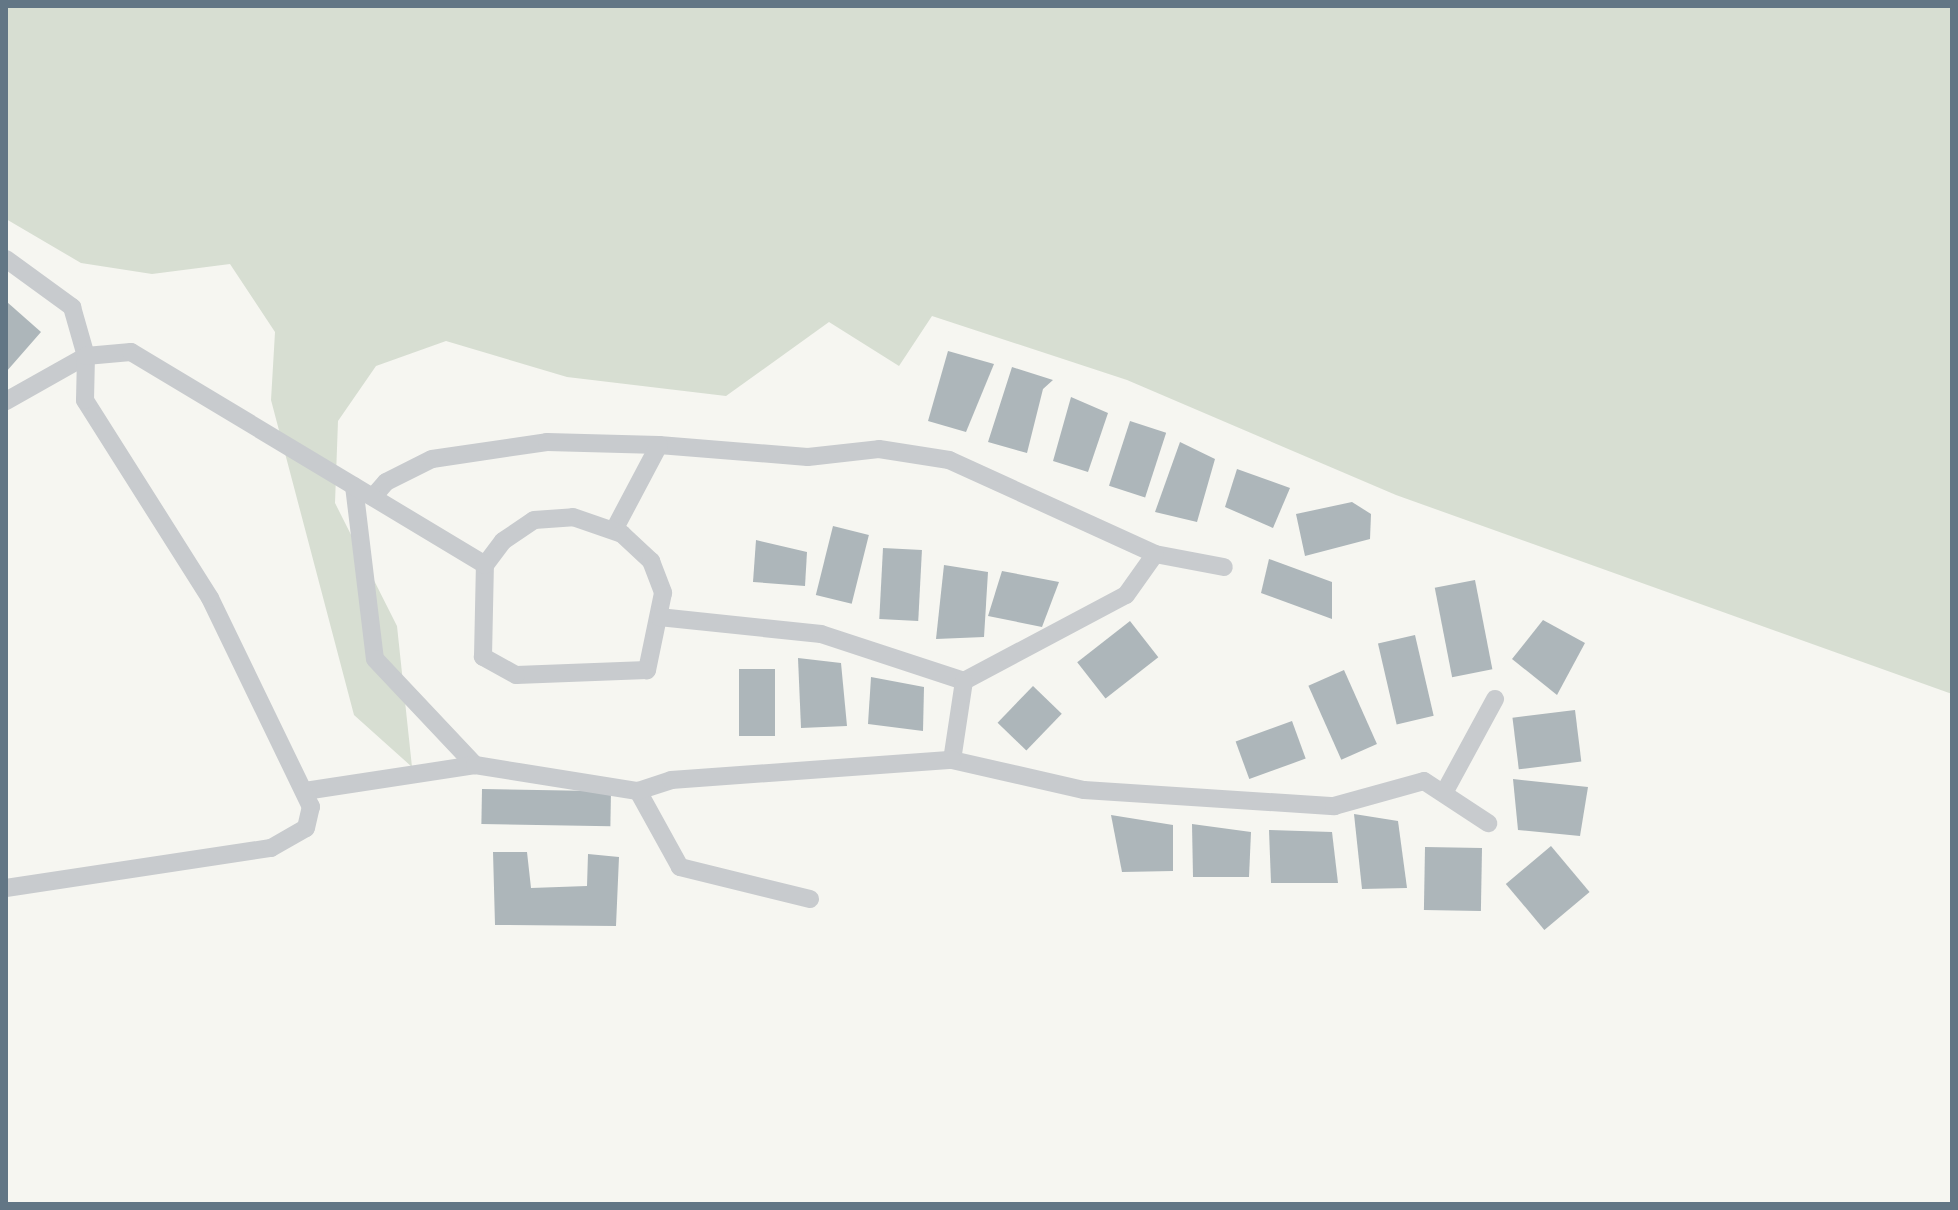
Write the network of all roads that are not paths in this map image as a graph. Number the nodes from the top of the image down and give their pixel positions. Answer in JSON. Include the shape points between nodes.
{"nodes":[{"id":1,"x":6,"y":259,"type":"edge"},
{"id":2,"x":86,"y":356,"type":"junction"},
{"id":3,"x":6,"y":401,"type":"edge"},
{"id":4,"x":659,"y":445,"type":"junction"},
{"id":5,"x":354,"y":486,"type":"junction"},
{"id":6,"x":373,"y":497,"type":"junction"},
{"id":7,"x":614,"y":530,"type":"junction"},
{"id":8,"x":1155,"y":554,"type":"junction"},
{"id":9,"x":485,"y":565,"type":"junction"},
{"id":10,"x":1224,"y":567,"type":"dead end"},
{"id":11,"x":659,"y":617,"type":"junction"},
{"id":12,"x":964,"y":681,"type":"junction"},
{"id":13,"x":1495,"y":699,"type":"dead end"},
{"id":14,"x":952,"y":760,"type":"junction"},
{"id":15,"x":475,"y":765,"type":"junction"},
{"id":16,"x":305,"y":791,"type":"junction"},
{"id":17,"x":638,"y":791,"type":"junction"},
{"id":18,"x":1444,"y":793,"type":"junction"},
{"id":19,"x":1488,"y":823,"type":"dead end"},
{"id":20,"x":6,"y":888,"type":"edge"},
{"id":21,"x":810,"y":899,"type":"dead end"}],
"edges":[{"from":1,"to":2,"type":"lane","via":[[72,307]]},
{"from":2,"to":3,"type":"lane"},
{"from":2,"to":5,"type":"lane","via":[[131,352]]},
{"from":2,"to":16,"type":"lane","via":[[85,400],[210,598]]},
{"from":4,"to":6,"type":"lane","via":[[547,442],[432,459],[386,482]]},
{"from":4,"to":7,"type":"lane"},
{"from":4,"to":8,"type":"lane","via":[[808,457],[879,449],[949,460]]},
{"from":5,"to":6,"type":"lane"},
{"from":5,"to":15,"type":"lane","via":[[375,659]]},
{"from":6,"to":9,"type":"lane"},
{"from":7,"to":9,"type":"lane","via":[[573,517],[534,520],[503,541]]},
{"from":7,"to":11,"type":"lane","via":[[651,561],[663,593]]},
{"from":8,"to":10,"type":"lane"},
{"from":8,"to":12,"type":"lane","via":[[1126,595]]},
{"from":9,"to":11,"type":"lane","via":[[483,657],[516,675],[647,670]]},
{"from":11,"to":12,"type":"lane","via":[[821,634]]},
{"from":12,"to":14,"type":"lane"},
{"from":13,"to":18,"type":"lane"},
{"from":14,"to":17,"type":"lane","via":[[671,780]]},
{"from":14,"to":18,"type":"lane","via":[[1084,790],[1334,806],[1424,781]]},
{"from":15,"to":16,"type":"lane"},
{"from":15,"to":17,"type":"lane"},
{"from":16,"to":20,"type":"lane","via":[[311,807],[306,828],[271,848]]},
{"from":17,"to":21,"type":"lane","via":[[680,867]]},
{"from":18,"to":19,"type":"lane"}]}
